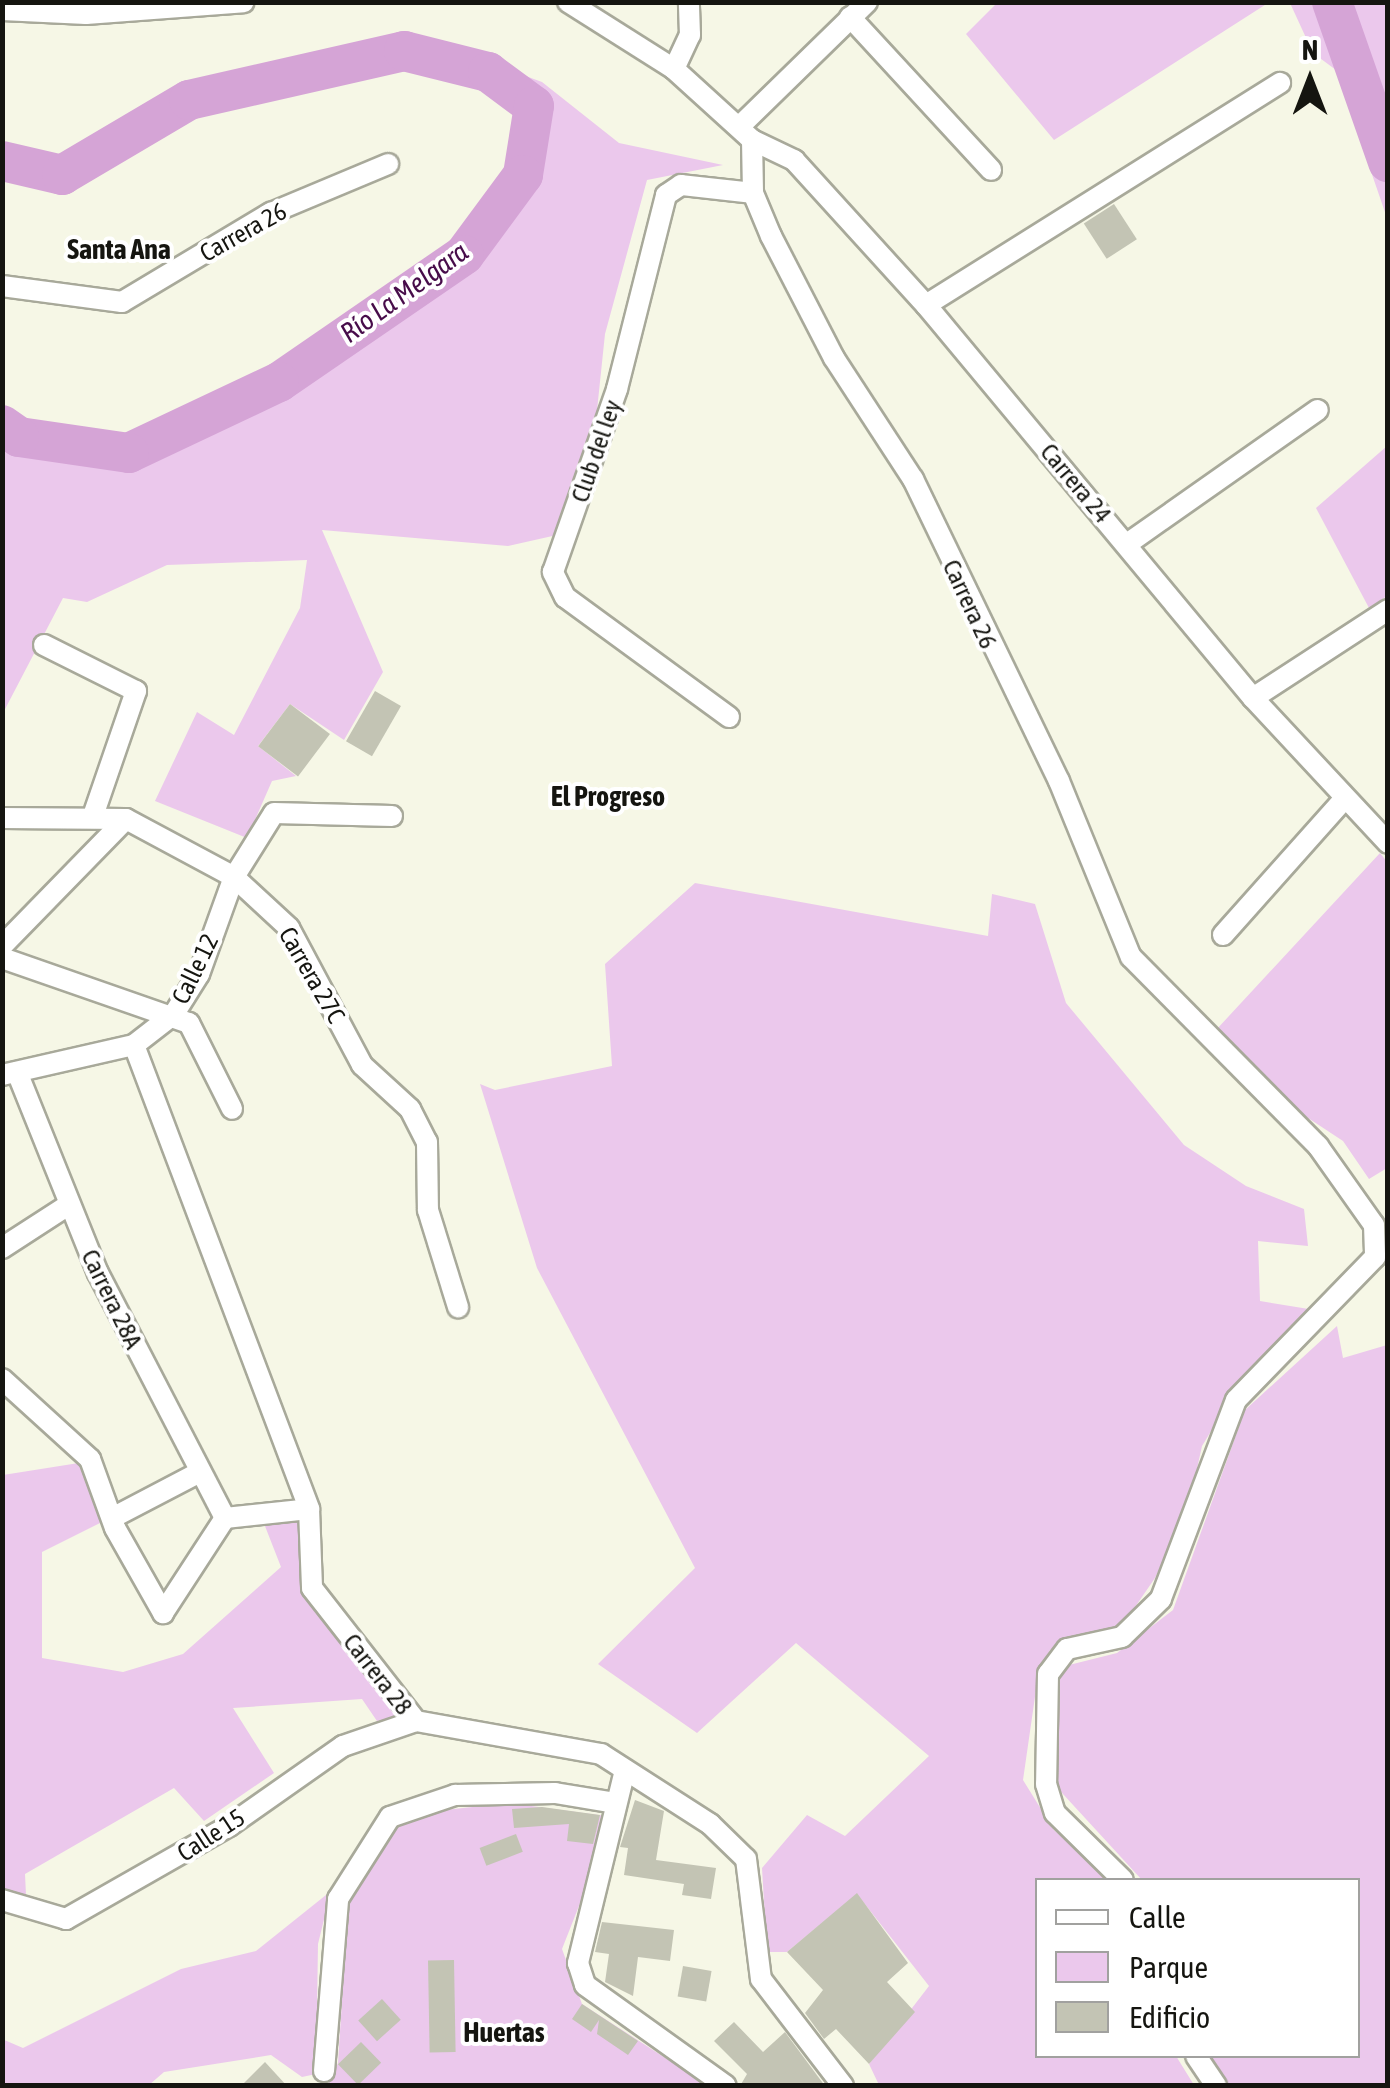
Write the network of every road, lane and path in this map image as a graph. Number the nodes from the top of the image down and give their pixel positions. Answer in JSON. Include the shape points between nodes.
{"nodes":[{"id":1,"x":244,"y":2,"type":"edge"},
{"id":2,"x":568,"y":2,"type":"edge"},
{"id":3,"x":689,"y":2,"type":"edge"},
{"id":4,"x":867,"y":2,"type":"edge"},
{"id":5,"x":10,"y":11,"type":"edge"},
{"id":6,"x":850,"y":16,"type":"junction"},
{"id":7,"x":674,"y":69,"type":"junction"},
{"id":8,"x":1280,"y":83,"type":"dead end"},
{"id":9,"x":747,"y":132,"type":"junction"},
{"id":10,"x":379,"y":168,"type":"dead end"},
{"id":11,"x":990,"y":170,"type":"dead end"},
{"id":12,"x":754,"y":193,"type":"junction"},
{"id":13,"x":2,"y":286,"type":"edge"},
{"id":14,"x":926,"y":304,"type":"junction"},
{"id":15,"x":1318,"y":410,"type":"dead end"},
{"id":16,"x":1127,"y":544,"type":"junction"},
{"id":17,"x":1388,"y":610,"type":"edge"},
{"id":18,"x":44,"y":645,"type":"dead end"},
{"id":19,"x":1253,"y":698,"type":"junction"},
{"id":20,"x":729,"y":716,"type":"dead end"},
{"id":21,"x":1344,"y":798,"type":"junction"},
{"id":22,"x":94,"y":814,"type":"junction"},
{"id":23,"x":392,"y":816,"type":"dead end"},
{"id":24,"x":2,"y":818,"type":"edge"},
{"id":25,"x":126,"y":819,"type":"junction"},
{"id":26,"x":1388,"y":843,"type":"edge"},
{"id":27,"x":234,"y":878,"type":"junction"},
{"id":28,"x":1224,"y":935,"type":"dead end"},
{"id":29,"x":2,"y":946,"type":"edge"},
{"id":30,"x":2,"y":958,"type":"edge"},
{"id":31,"x":174,"y":1014,"type":"junction"},
{"id":32,"x":134,"y":1045,"type":"junction"},
{"id":33,"x":10,"y":1073,"type":"edge"},
{"id":34,"x":232,"y":1109,"type":"dead end"},
{"id":35,"x":67,"y":1206,"type":"junction"},
{"id":36,"x":2,"y":1248,"type":"edge"},
{"id":37,"x":458,"y":1307,"type":"dead end"},
{"id":38,"x":2,"y":1379,"type":"edge"},
{"id":39,"x":200,"y":1472,"type":"junction"},
{"id":40,"x":310,"y":1509,"type":"junction"},
{"id":41,"x":112,"y":1518,"type":"junction"},
{"id":42,"x":225,"y":1518,"type":"junction"},
{"id":43,"x":416,"y":1721,"type":"junction"},
{"id":44,"x":626,"y":1770,"type":"junction"},
{"id":45,"x":616,"y":1802,"type":"junction"},
{"id":46,"x":1121,"y":1878,"type":"edge"},
{"id":47,"x":2,"y":1900,"type":"edge"},
{"id":48,"x":1197,"y":2058,"type":"edge"},
{"id":49,"x":324,"y":2071,"type":"dead end"},
{"id":50,"x":726,"y":2086,"type":"edge"},
{"id":51,"x":844,"y":2086,"type":"edge"},
{"id":52,"x":1216,"y":2086,"type":"edge"}],
"edges":[{"from":1,"to":5,"type":"street"},
{"from":2,"to":7,"type":"street"},
{"from":3,"to":7,"type":"street","via":[[690,35]]},
{"from":4,"to":6,"type":"street"},
{"from":6,"to":9,"type":"street"},
{"from":6,"to":11,"type":"street"},
{"from":7,"to":9,"type":"street"},
{"from":8,"to":14,"type":"street"},
{"from":9,"to":12,"type":"street","name":"Carrera 26"},
{"from":9,"to":14,"type":"street","name":"Carrera 24","via":[[794,160]]},
{"from":10,"to":13,"type":"street","name":"Carrera 26","via":[[272,213],[122,302]]},
{"from":12,"to":20,"type":"street","name":"Club del ley","via":[[680,185],[666,195],[618,388],[553,572],[565,597]]},
{"from":12,"to":46,"type":"street","name":"Carrera 26","via":[[834,358],[914,478],[1059,781],[1132,956],[1318,1146],[1374,1225],[1374,1256],[1236,1400],[1162,1599],[1122,1637],[1067,1649],[1048,1674],[1046,1784],[1055,1813]]},
{"from":14,"to":16,"type":"street","name":"Carrera 24"},
{"from":15,"to":16,"type":"street"},
{"from":16,"to":19,"type":"street","name":"Carrera 24"},
{"from":17,"to":19,"type":"street"},
{"from":18,"to":22,"type":"street","via":[[136,690]]},
{"from":19,"to":21,"type":"street","name":"Carrera 24"},
{"from":21,"to":26,"type":"street","name":"Carrera 24"},
{"from":21,"to":28,"type":"street"},
{"from":22,"to":24,"type":"street","name":"Carrera 27C"},
{"from":22,"to":25,"type":"street","name":"Carrera 27C"},
{"from":23,"to":27,"type":"street","name":"Calle 12","via":[[274,814]]},
{"from":25,"to":27,"type":"street","name":"Carrera 27C"},
{"from":25,"to":29,"type":"street"},
{"from":27,"to":31,"type":"street","name":"Calle 12","via":[[199,974]]},
{"from":27,"to":37,"type":"street","name":"Carrera 27C","via":[[289,928],[362,1065],[410,1109],[427,1142],[428,1210]]},
{"from":30,"to":31,"type":"street"},
{"from":31,"to":32,"type":"street","name":"Calle 12"},
{"from":31,"to":34,"type":"street","via":[[189,1023]]},
{"from":32,"to":33,"type":"street","name":"Calle 12"},
{"from":32,"to":40,"type":"street","name":"Carrera 28"},
{"from":33,"to":35,"type":"street","name":"Carrera 28A"},
{"from":35,"to":36,"type":"street"},
{"from":35,"to":39,"type":"street","name":"Carrera 28A"},
{"from":38,"to":41,"type":"street","via":[[90,1459]]},
{"from":39,"to":41,"type":"street"},
{"from":39,"to":42,"type":"street","name":"Carrera 28A"},
{"from":40,"to":42,"type":"street"},
{"from":40,"to":43,"type":"street","name":"Carrera 28","via":[[312,1588]]},
{"from":41,"to":42,"type":"street","via":[[163,1613]]},
{"from":43,"to":44,"type":"street","name":"Carrera 28","via":[[601,1754]]},
{"from":43,"to":47,"type":"street","name":"Calle 15","via":[[343,1746],[229,1826],[66,1919]]},
{"from":44,"to":45,"type":"street"},
{"from":44,"to":51,"type":"street","name":"Carrera 28","via":[[710,1824],[746,1859],[761,1979]]},
{"from":45,"to":49,"type":"street","via":[[555,1793],[454,1795],[390,1817],[338,1899]]},
{"from":45,"to":50,"type":"street","via":[[578,1962],[585,1985]]},
{"from":48,"to":52,"type":"street"}]}
